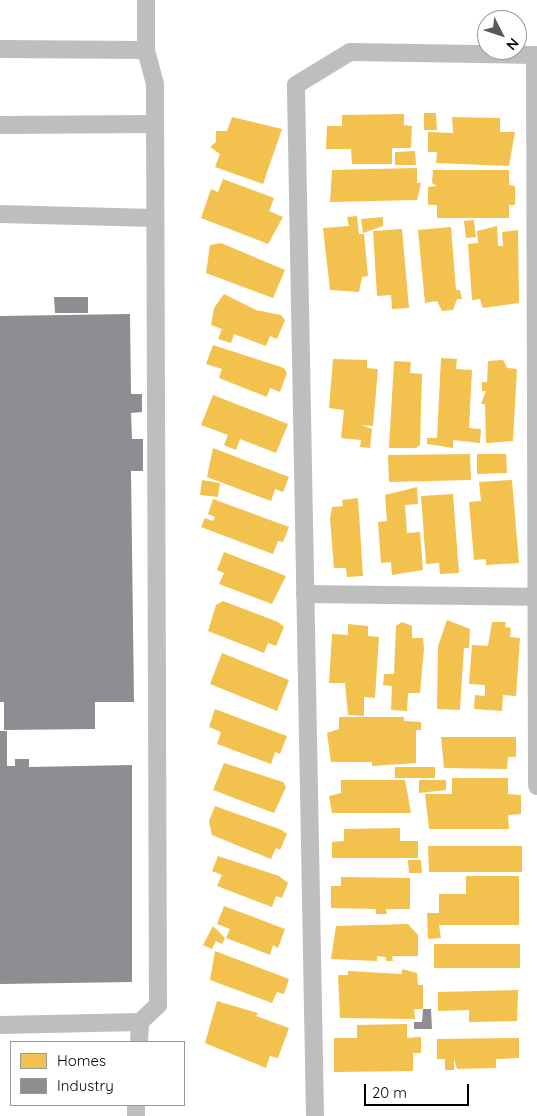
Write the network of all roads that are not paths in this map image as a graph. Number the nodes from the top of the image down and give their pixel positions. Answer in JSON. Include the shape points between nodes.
{"nodes":[{"id":1,"x":146,"y":0,"type":"edge"},
{"id":2,"x":0,"y":49,"type":"edge"},
{"id":3,"x":146,"y":50,"type":"junction"},
{"id":4,"x":155,"y":124,"type":"junction"},
{"id":5,"x":0,"y":125,"type":"edge"},
{"id":6,"x":0,"y":214,"type":"edge"},
{"id":7,"x":154,"y":218,"type":"junction"},
{"id":8,"x":305,"y":594,"type":"junction"},
{"id":9,"x":536,"y":597,"type":"junction"},
{"id":10,"x":537,"y":786,"type":"edge"},
{"id":11,"x":140,"y":1022,"type":"junction"},
{"id":12,"x":0,"y":1025,"type":"edge"},
{"id":13,"x":139,"y":1041,"type":"edge"},
{"id":14,"x":315,"y":1116,"type":"edge"}],
"edges":[{"from":1,"to":3,"type":"lane"},
{"from":2,"to":3,"type":"lane"},
{"from":3,"to":4,"type":"lane","via":[[155,84]]},
{"from":4,"to":5,"type":"lane"},
{"from":4,"to":7,"type":"lane"},
{"from":6,"to":7,"type":"lane"},
{"from":7,"to":11,"type":"lane","via":[[158,1005]]},
{"from":8,"to":9,"type":"lane"},
{"from":8,"to":9,"type":"lane","via":[[296,85],[350,52],[369,52],[535,55]]},
{"from":8,"to":14,"type":"lane"},
{"from":9,"to":10,"type":"lane"},
{"from":11,"to":12,"type":"lane"},
{"from":11,"to":13,"type":"lane"}]}
